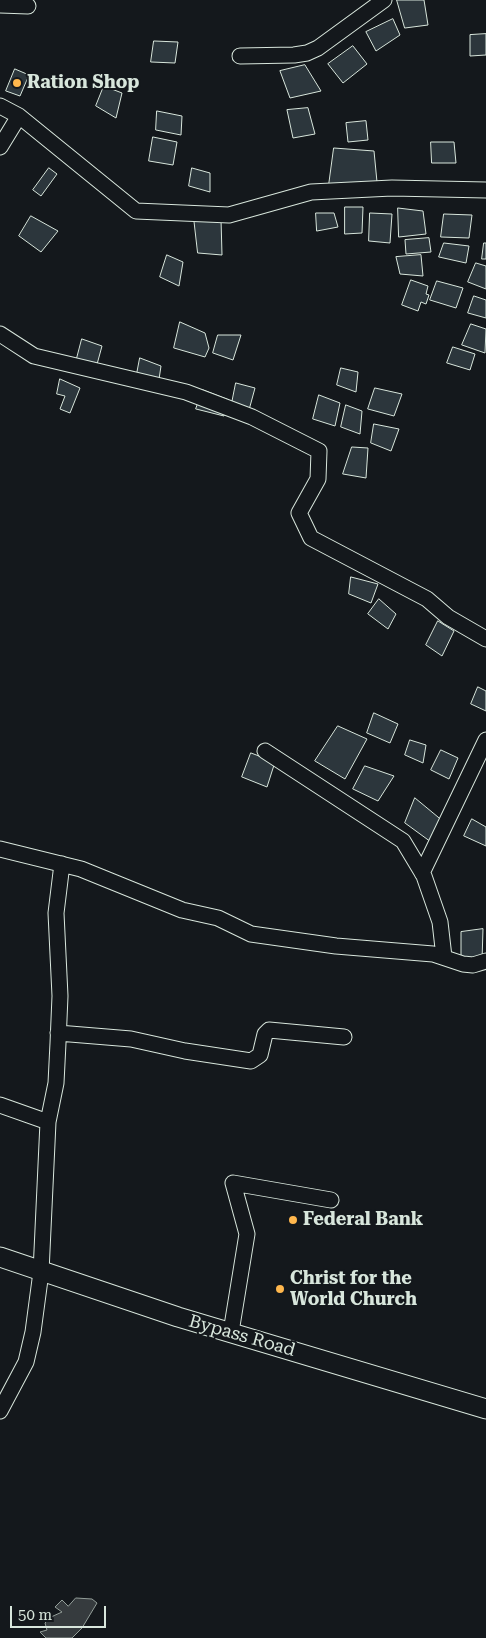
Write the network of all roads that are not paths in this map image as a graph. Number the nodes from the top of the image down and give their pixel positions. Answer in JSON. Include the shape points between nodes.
{"nodes":[{"id":1,"x":384,"y":0,"type":"edge"},
{"id":2,"x":0,"y":5,"type":"edge"},
{"id":3,"x":28,"y":6,"type":"dead end"},
{"id":4,"x":240,"y":56,"type":"dead end"},
{"id":5,"x":0,"y":106,"type":"edge"},
{"id":6,"x":20,"y":116,"type":"junction"},
{"id":7,"x":0,"y":147,"type":"edge"},
{"id":8,"x":486,"y":190,"type":"edge"},
{"id":9,"x":0,"y":334,"type":"edge"},
{"id":10,"x":486,"y":639,"type":"edge"},
{"id":11,"x":486,"y":740,"type":"edge"},
{"id":12,"x":265,"y":751,"type":"dead end"},
{"id":13,"x":0,"y":849,"type":"edge"},
{"id":14,"x":62,"y":864,"type":"junction"},
{"id":15,"x":422,"y":873,"type":"junction"},
{"id":16,"x":444,"y":957,"type":"junction"},
{"id":17,"x":486,"y":961,"type":"edge"},
{"id":18,"x":58,"y":1033,"type":"junction"},
{"id":19,"x":344,"y":1037,"type":"dead end"},
{"id":20,"x":0,"y":1105,"type":"edge"},
{"id":21,"x":48,"y":1122,"type":"junction"},
{"id":22,"x":331,"y":1200,"type":"dead end"},
{"id":23,"x":0,"y":1257,"type":"edge"},
{"id":24,"x":41,"y":1272,"type":"junction"},
{"id":25,"x":231,"y":1332,"type":"junction"},
{"id":26,"x":486,"y":1409,"type":"edge"},
{"id":27,"x":0,"y":1411,"type":"edge"}],
"edges":[{"from":1,"to":4,"type":"street","via":[[307,53]]},
{"from":2,"to":3,"type":"street"},
{"from":5,"to":6,"type":"street"},
{"from":6,"to":7,"type":"street"},
{"from":6,"to":8,"type":"street","via":[[136,211],[229,214],[311,192],[392,188]]},
{"from":9,"to":10,"type":"street","via":[[34,356],[194,395],[252,417],[319,451],[318,479],[299,512],[311,538],[427,599],[448,617]]},
{"from":11,"to":15,"type":"street"},
{"from":12,"to":15,"type":"street","via":[[403,841]]},
{"from":13,"to":14,"type":"street"},
{"from":14,"to":16,"type":"street","via":[[182,910],[218,918],[251,934]]},
{"from":14,"to":18,"type":"street","via":[[56,913],[60,996]]},
{"from":15,"to":16,"type":"street","via":[[440,922]]},
{"from":16,"to":17,"type":"street","via":[[473,965]]},
{"from":18,"to":19,"type":"street","via":[[131,1038],[185,1051],[251,1061],[260,1055],[269,1030]]},
{"from":18,"to":21,"type":"street","via":[[56,1083]]},
{"from":20,"to":21,"type":"street"},
{"from":21,"to":24,"type":"street"},
{"from":22,"to":25,"type":"street","via":[[233,1183],[247,1234]]},
{"from":23,"to":24,"type":"main road","name":"Bypass Road"},
{"from":24,"to":25,"type":"main road","name":"Bypass Road"},
{"from":24,"to":27,"type":"street","via":[[26,1362]]},
{"from":25,"to":26,"type":"main road","name":"Bypass Road"}]}
